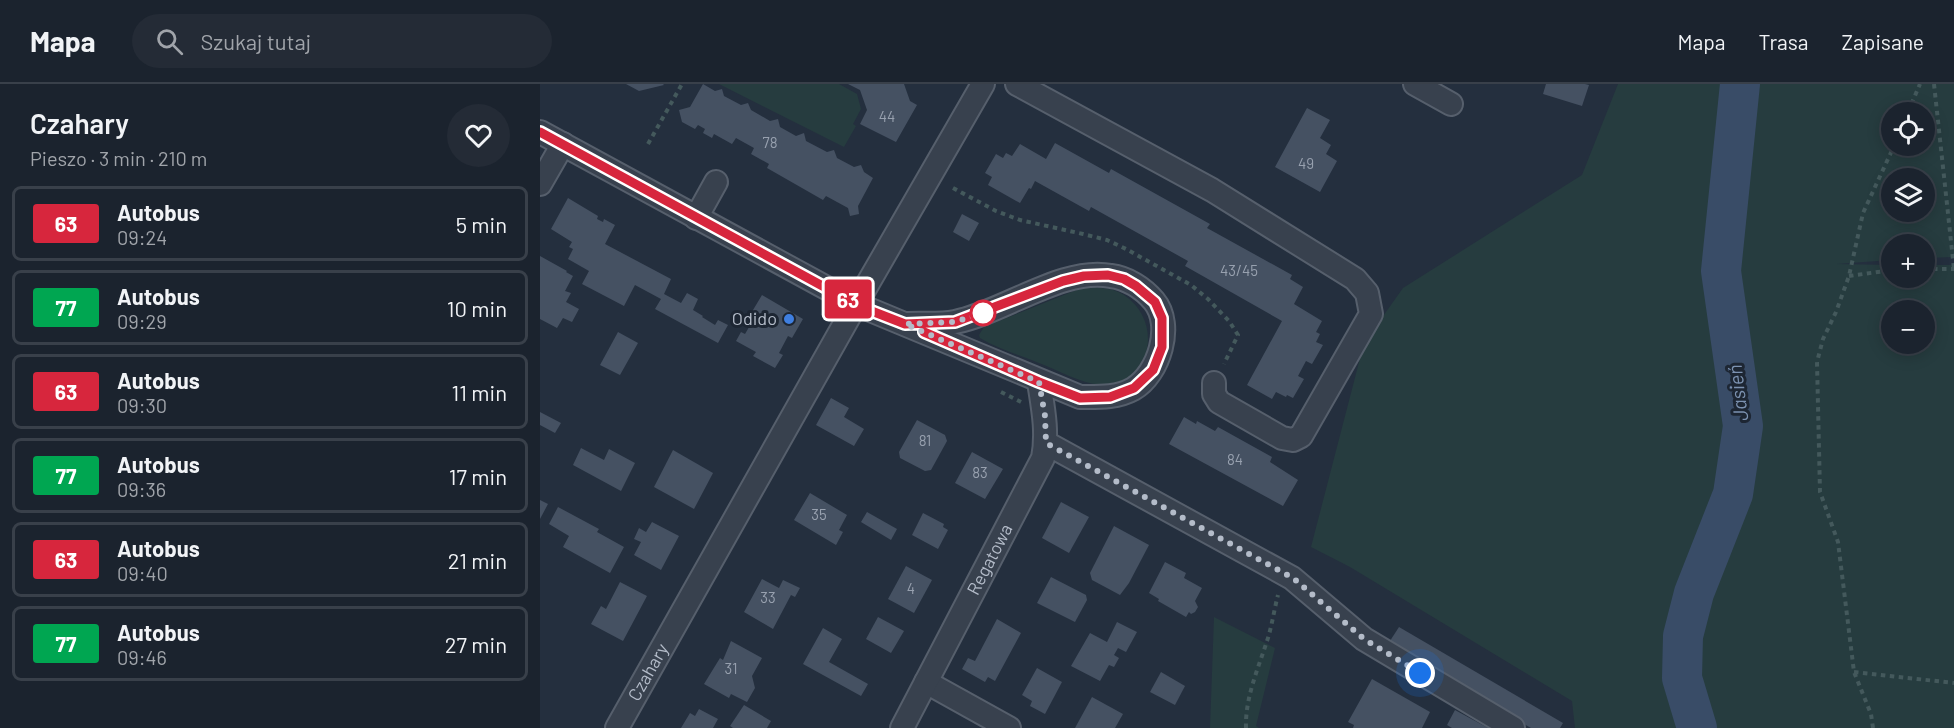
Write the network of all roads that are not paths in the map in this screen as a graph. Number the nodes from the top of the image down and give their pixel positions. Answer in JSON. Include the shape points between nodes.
{"nodes":[{"id":1,"x":983,"y":84,"type":"edge"},
{"id":2,"x":1017,"y":84,"type":"edge"},
{"id":3,"x":1415,"y":84,"type":"edge"},
{"id":4,"x":1451,"y":104,"type":"dead end"},
{"id":5,"x":540,"y":132,"type":"edge"},
{"id":6,"x":563,"y":144,"type":"junction"},
{"id":7,"x":716,"y":182,"type":"dead end"},
{"id":8,"x":540,"y":184,"type":"edge"},
{"id":9,"x":696,"y":218,"type":"junction"},
{"id":10,"x":856,"y":304,"type":"junction"},
{"id":11,"x":905,"y":324,"type":"junction"},
{"id":12,"x":1039,"y":382,"type":"junction"},
{"id":13,"x":1214,"y":383,"type":"dead end"},
{"id":14,"x":1046,"y":443,"type":"junction"},
{"id":15,"x":926,"y":682,"type":"junction"},
{"id":16,"x":617,"y":728,"type":"edge"},
{"id":17,"x":902,"y":728,"type":"edge"},
{"id":18,"x":1009,"y":728,"type":"edge"},
{"id":19,"x":1513,"y":728,"type":"edge"}],
"edges":[{"from":1,"to":10,"type":"street","name":"Czahary"},
{"from":2,"to":13,"type":"street","via":[[1222,196],[1355,279],[1367,293],[1371,314],[1300,435],[1293,440],[1282,438],[1219,402]]},
{"from":3,"to":4,"type":"street"},
{"from":5,"to":6,"type":"street"},
{"from":6,"to":8,"type":"street"},
{"from":6,"to":9,"type":"street"},
{"from":7,"to":9,"type":"street"},
{"from":9,"to":10,"type":"street"},
{"from":10,"to":11,"type":"street"},
{"from":10,"to":16,"type":"street","name":"Czahary"},
{"from":11,"to":12,"type":"street"},
{"from":11,"to":12,"type":"street","via":[[955,322],[1084,276],[1124,279],[1155,302],[1162,318],[1162,347],[1153,370],[1134,388],[1110,397],[1080,398]]},
{"from":12,"to":14,"type":"street","name":"Regatowa"},
{"from":14,"to":15,"type":"street","name":"Regatowa","via":[[1035,476]]},
{"from":14,"to":19,"type":"street","via":[[1288,575],[1364,639]]},
{"from":15,"to":17,"type":"street","name":"Regatowa"},
{"from":15,"to":18,"type":"street"}]}
